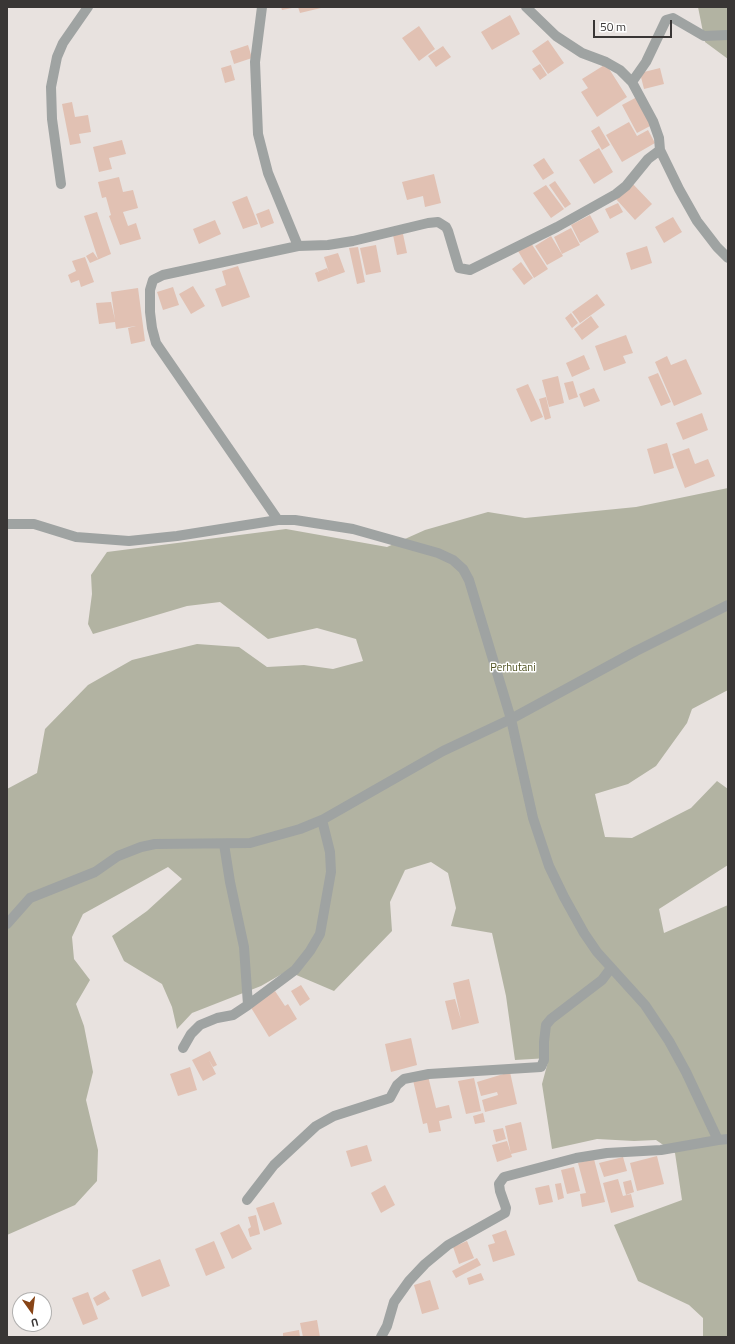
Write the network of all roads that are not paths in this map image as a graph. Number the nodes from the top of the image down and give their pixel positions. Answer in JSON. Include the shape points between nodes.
{"nodes":[{"id":1,"x":88,"y":7,"type":"edge"},
{"id":2,"x":262,"y":7,"type":"edge"},
{"id":3,"x":526,"y":7,"type":"edge"},
{"id":4,"x":728,"y":34,"type":"edge"},
{"id":5,"x":632,"y":82,"type":"junction"},
{"id":6,"x":660,"y":150,"type":"junction"},
{"id":7,"x":62,"y":184,"type":"dead end"},
{"id":8,"x":298,"y":246,"type":"junction"},
{"id":9,"x":728,"y":258,"type":"edge"},
{"id":10,"x":278,"y":520,"type":"junction"},
{"id":11,"x":7,"y":524,"type":"edge"},
{"id":12,"x":728,"y":605,"type":"edge"},
{"id":13,"x":511,"y":719,"type":"junction"},
{"id":14,"x":322,"y":820,"type":"junction"},
{"id":15,"x":224,"y":844,"type":"junction"},
{"id":16,"x":7,"y":924,"type":"edge"},
{"id":17,"x":611,"y":968,"type":"junction"},
{"id":18,"x":248,"y":1005,"type":"junction"},
{"id":19,"x":183,"y":1048,"type":"dead end"},
{"id":20,"x":728,"y":1139,"type":"edge"},
{"id":21,"x":718,"y":1140,"type":"junction"},
{"id":22,"x":248,"y":1200,"type":"dead end"},
{"id":23,"x":381,"y":1337,"type":"edge"}],
"edges":[{"from":1,"to":7,"type":"street","via":[[63,43],[51,87],[52,119]]},
{"from":2,"to":8,"type":"street","via":[[255,62],[258,134],[268,173]]},
{"from":3,"to":5,"type":"street","via":[[560,39],[582,53],[620,70]]},
{"from":4,"to":5,"type":"street","via":[[704,36],[673,18],[666,20],[646,62]]},
{"from":5,"to":6,"type":"street","via":[[653,121]]},
{"from":6,"to":8,"type":"street","via":[[648,159],[616,194],[557,227],[470,270],[459,268],[448,231],[438,222],[347,242]]},
{"from":6,"to":9,"type":"street","via":[[697,220]]},
{"from":8,"to":10,"type":"street","via":[[163,275],[153,280],[150,290],[152,328],[156,343]]},
{"from":10,"to":11,"type":"street","via":[[129,541],[76,537],[34,524]]},
{"from":10,"to":13,"type":"street","via":[[322,523],[353,529],[438,553],[453,560],[463,569],[469,580]]},
{"from":12,"to":13,"type":"street"},
{"from":13,"to":14,"type":"street","via":[[443,751]]},
{"from":13,"to":17,"type":"street","via":[[533,818],[549,866],[584,933]]},
{"from":14,"to":15,"type":"street","via":[[250,843]]},
{"from":14,"to":18,"type":"street","via":[[330,852],[331,872],[320,934],[295,970]]},
{"from":15,"to":16,"type":"street","via":[[155,844],[141,847],[118,856],[95,872],[30,898]]},
{"from":15,"to":18,"type":"street","via":[[244,947]]},
{"from":17,"to":21,"type":"street","via":[[646,1005],[686,1072]]},
{"from":17,"to":22,"type":"street","via":[[602,980],[551,1019],[546,1026],[544,1060],[541,1067],[428,1074],[404,1079],[397,1085],[390,1098],[334,1116],[316,1126],[274,1165]]},
{"from":18,"to":19,"type":"street","via":[[233,1015],[200,1025]]},
{"from":20,"to":21,"type":"street"},
{"from":21,"to":23,"type":"street","via":[[661,1150],[607,1153],[576,1158],[504,1177],[499,1184],[505,1213],[448,1245],[425,1264],[394,1302]]}]}
